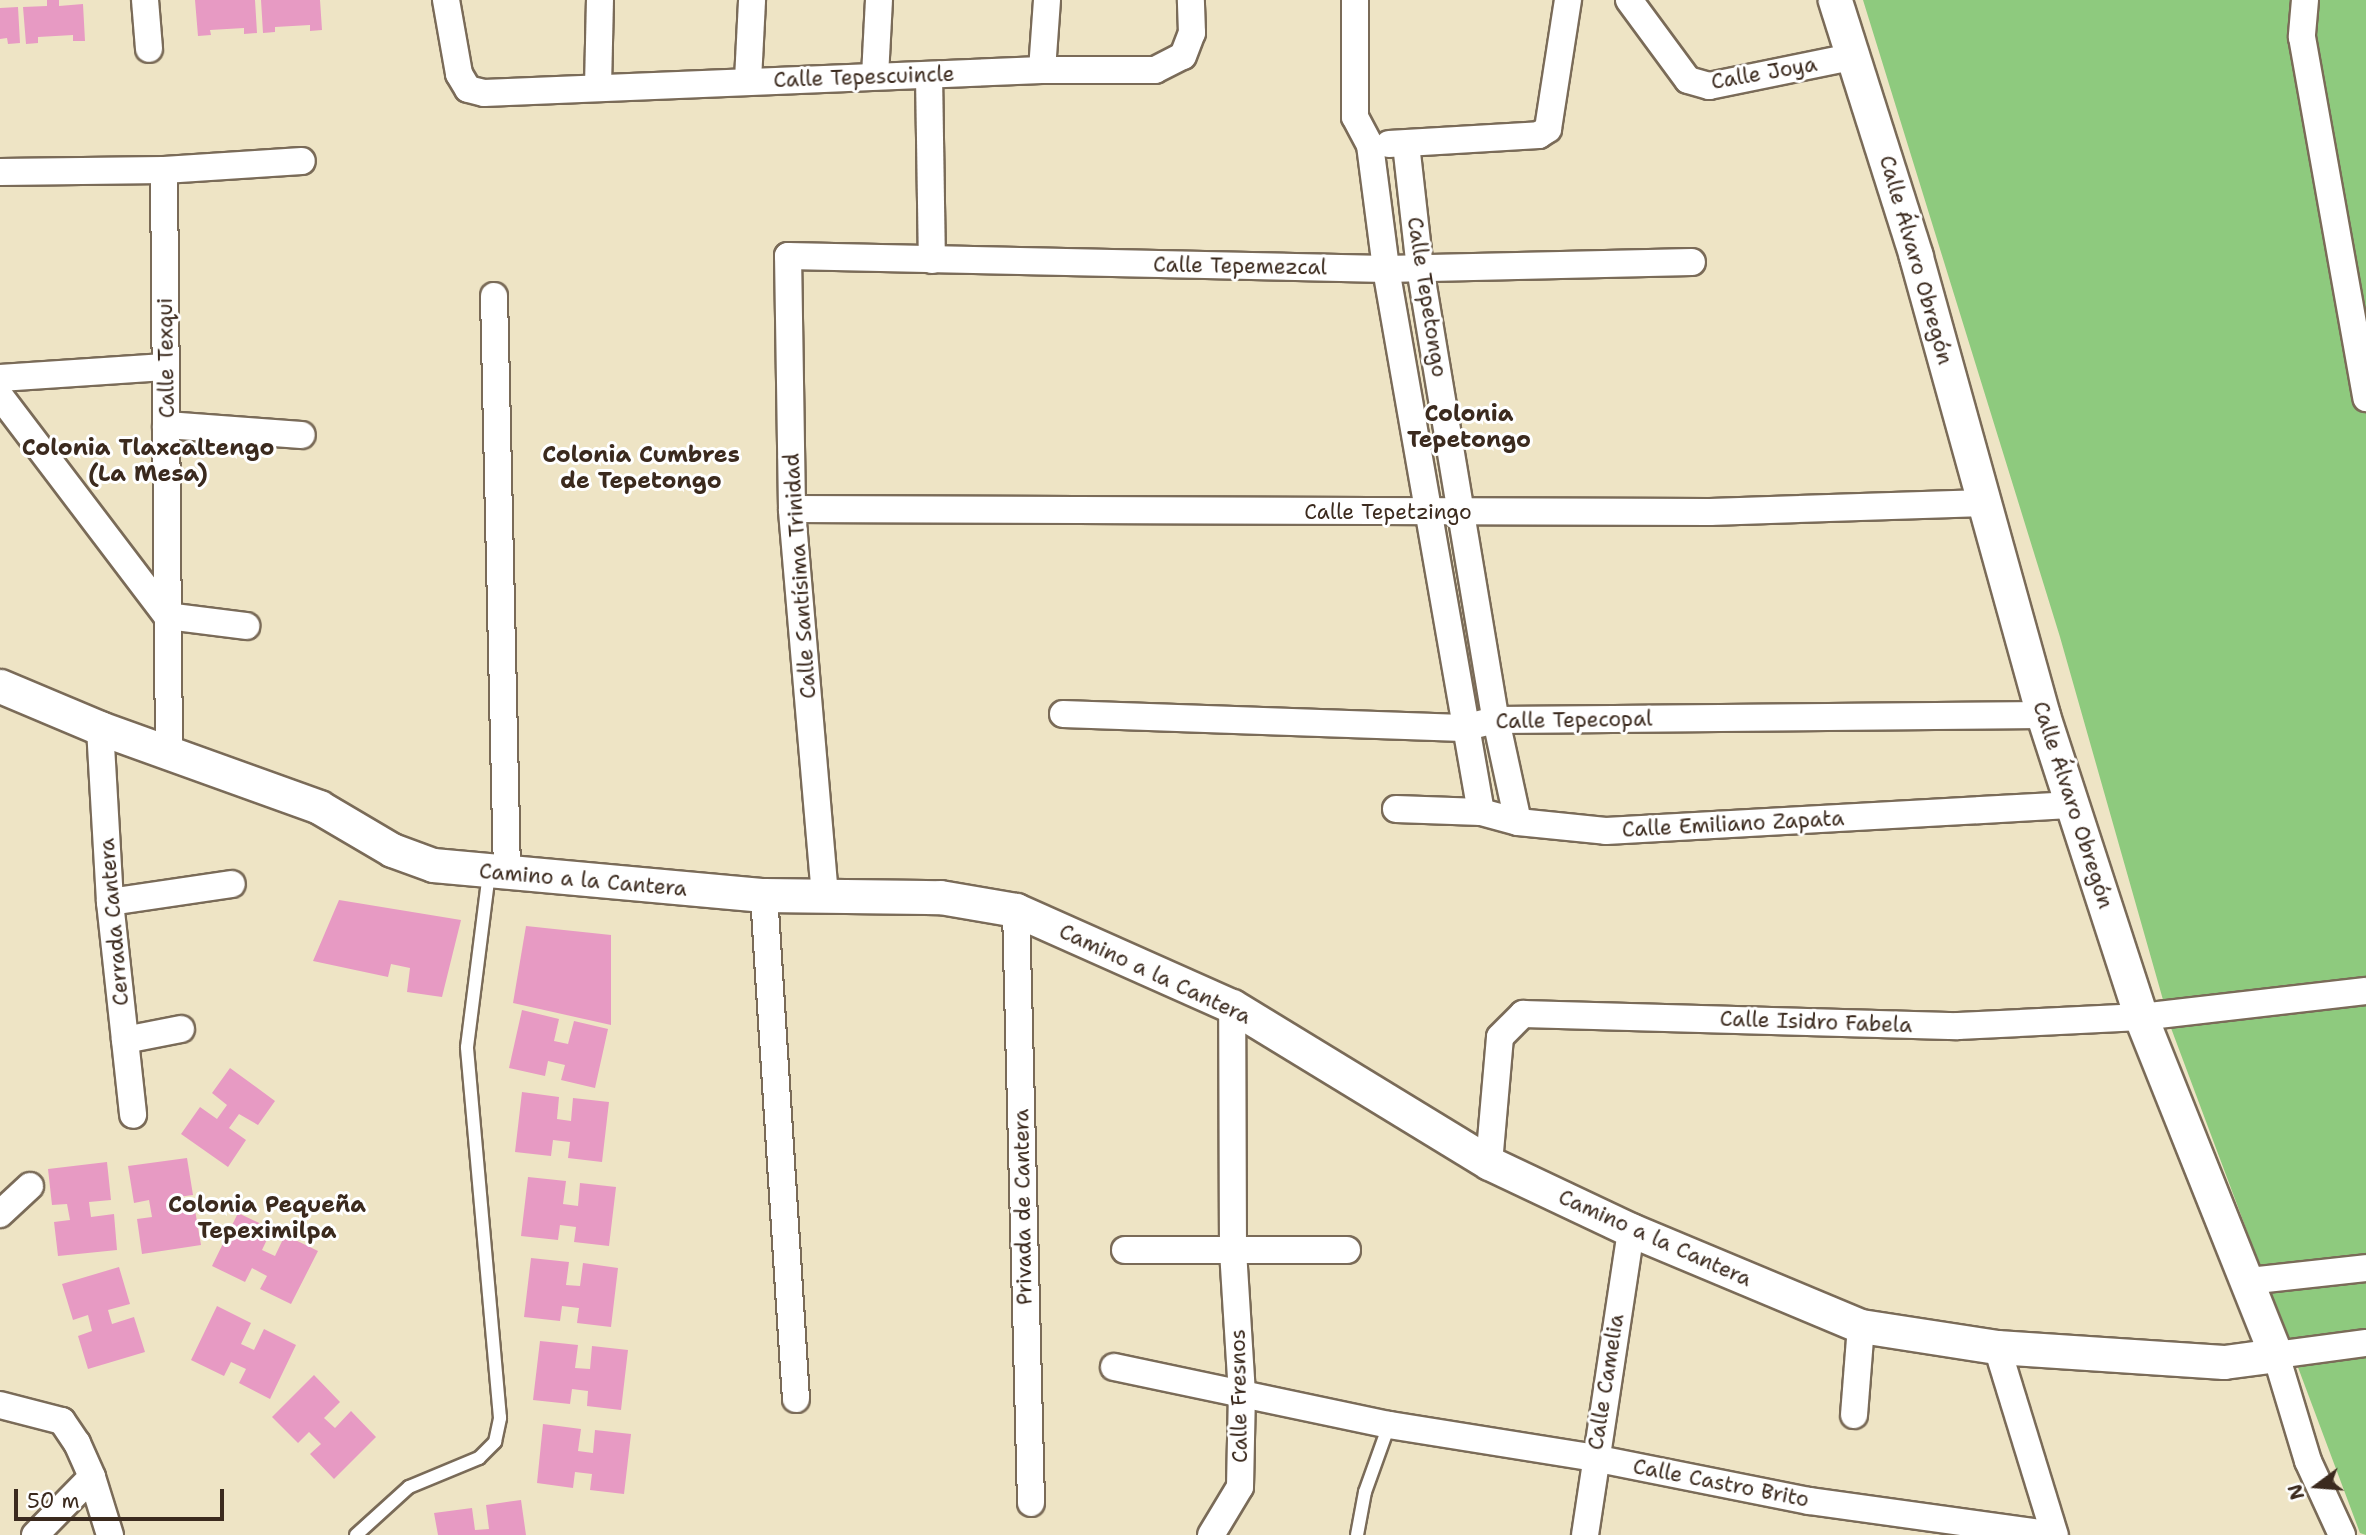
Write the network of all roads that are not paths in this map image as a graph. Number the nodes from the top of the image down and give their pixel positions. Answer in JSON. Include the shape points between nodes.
{"nodes":[{"id":1,"x":145,"y":0,"type":"edge"},
{"id":2,"x":446,"y":0,"type":"edge"},
{"id":3,"x":600,"y":0,"type":"edge"},
{"id":4,"x":752,"y":0,"type":"edge"},
{"id":5,"x":879,"y":0,"type":"edge"},
{"id":6,"x":1046,"y":0,"type":"edge"},
{"id":7,"x":1191,"y":0,"type":"edge"},
{"id":8,"x":1355,"y":0,"type":"edge"},
{"id":9,"x":1568,"y":0,"type":"edge"},
{"id":10,"x":1629,"y":0,"type":"edge"},
{"id":11,"x":1835,"y":0,"type":"edge"},
{"id":12,"x":2305,"y":0,"type":"edge"},
{"id":13,"x":149,"y":49,"type":"dead end"},
{"id":14,"x":1856,"y":56,"type":"junction"},
{"id":15,"x":1042,"y":70,"type":"junction"},
{"id":16,"x":929,"y":75,"type":"junction"},
{"id":17,"x":875,"y":76,"type":"junction"},
{"id":18,"x":748,"y":80,"type":"junction"},
{"id":19,"x":598,"y":88,"type":"junction"},
{"id":20,"x":1406,"y":144,"type":"junction"},
{"id":21,"x":1370,"y":145,"type":"junction"},
{"id":22,"x":302,"y":161,"type":"dead end"},
{"id":23,"x":164,"y":170,"type":"junction"},
{"id":24,"x":0,"y":172,"type":"edge"},
{"id":25,"x":788,"y":256,"type":"joint"},
{"id":26,"x":932,"y":260,"type":"junction"},
{"id":27,"x":1692,"y":262,"type":"dead end"},
{"id":28,"x":1387,"y":268,"type":"junction"},
{"id":29,"x":1420,"y":268,"type":"junction"},
{"id":30,"x":494,"y":296,"type":"dead end"},
{"id":31,"x":165,"y":367,"type":"junction"},
{"id":32,"x":0,"y":378,"type":"edge"},
{"id":33,"x":0,"y":396,"type":"edge"},
{"id":34,"x":2366,"y":398,"type":"edge"},
{"id":35,"x":166,"y":425,"type":"junction"},
{"id":36,"x":302,"y":435,"type":"dead end"},
{"id":37,"x":1985,"y":503,"type":"junction"},
{"id":38,"x":792,"y":509,"type":"junction"},
{"id":39,"x":1462,"y":512,"type":"junction"},
{"id":40,"x":1429,"y":513,"type":"junction"},
{"id":41,"x":167,"y":616,"type":"junction"},
{"id":42,"x":246,"y":626,"type":"dead end"},
{"id":43,"x":0,"y":686,"type":"edge"},
{"id":44,"x":1063,"y":714,"type":"dead end"},
{"id":45,"x":2043,"y":715,"type":"junction"},
{"id":46,"x":1496,"y":720,"type":"junction"},
{"id":47,"x":100,"y":728,"type":"junction"},
{"id":48,"x":1463,"y":728,"type":"junction"},
{"id":49,"x":169,"y":752,"type":"junction"},
{"id":50,"x":2073,"y":805,"type":"junction"},
{"id":51,"x":1396,"y":808,"type":"dead end"},
{"id":52,"x":1482,"y":813,"type":"junction"},
{"id":53,"x":1518,"y":822,"type":"junction"},
{"id":54,"x":498,"y":873,"type":"junction"},
{"id":55,"x":232,"y":884,"type":"dead end"},
{"id":56,"x":764,"y":895,"type":"junction"},
{"id":57,"x":825,"y":896,"type":"junction"},
{"id":58,"x":110,"y":902,"type":"junction"},
{"id":59,"x":1016,"y":910,"type":"junction"},
{"id":60,"x":2366,"y":991,"type":"edge"},
{"id":61,"x":1232,"y":1006,"type":"junction"},
{"id":62,"x":2141,"y":1017,"type":"junction"},
{"id":63,"x":181,"y":1029,"type":"dead end"},
{"id":64,"x":125,"y":1040,"type":"junction"},
{"id":65,"x":133,"y":1115,"type":"dead end"},
{"id":66,"x":1489,"y":1163,"type":"junction"},
{"id":67,"x":30,"y":1185,"type":"dead end"},
{"id":68,"x":0,"y":1214,"type":"edge"},
{"id":69,"x":1631,"y":1230,"type":"junction"},
{"id":70,"x":1125,"y":1250,"type":"dead end"},
{"id":71,"x":1233,"y":1250,"type":"junction"},
{"id":72,"x":1347,"y":1250,"type":"dead end"},
{"id":73,"x":2366,"y":1268,"type":"edge"},
{"id":74,"x":2249,"y":1281,"type":"junction"},
{"id":75,"x":1860,"y":1326,"type":"junction"},
{"id":76,"x":2366,"y":1343,"type":"edge"},
{"id":77,"x":1997,"y":1347,"type":"junction"},
{"id":78,"x":2276,"y":1355,"type":"junction"},
{"id":79,"x":1114,"y":1367,"type":"dead end"},
{"id":80,"x":1242,"y":1394,"type":"junction"},
{"id":81,"x":796,"y":1399,"type":"dead end"},
{"id":82,"x":0,"y":1405,"type":"edge"},
{"id":83,"x":1854,"y":1415,"type":"dead end"},
{"id":84,"x":1389,"y":1425,"type":"junction"},
{"id":85,"x":1594,"y":1458,"type":"junction"},
{"id":86,"x":92,"y":1477,"type":"junction"},
{"id":87,"x":1031,"y":1503,"type":"dead end"},
{"id":88,"x":35,"y":1535,"type":"edge"},
{"id":89,"x":110,"y":1535,"type":"edge"},
{"id":90,"x":356,"y":1535,"type":"edge"},
{"id":91,"x":1211,"y":1535,"type":"edge"},
{"id":92,"x":1357,"y":1535,"type":"edge"},
{"id":93,"x":1585,"y":1535,"type":"edge"},
{"id":94,"x":2054,"y":1535,"type":"edge"},
{"id":95,"x":2342,"y":1535,"type":"edge"}],
"edges":[{"from":1,"to":13,"type":"street"},
{"from":2,"to":19,"type":"street","name":"Calle Tepescuincle","via":[[459,74],[468,89],[484,93]]},
{"from":3,"to":19,"type":"street"},
{"from":4,"to":18,"type":"street"},
{"from":5,"to":17,"type":"street"},
{"from":6,"to":15,"type":"street"},
{"from":7,"to":15,"type":"street","name":"Calle Tepescuincle","via":[[1192,33],[1183,56],[1155,70]]},
{"from":8,"to":21,"type":"street","name":"Calle Tepetongo","via":[[1355,117]]},
{"from":9,"to":20,"type":"street","via":[[1548,129],[1539,135]]},
{"from":10,"to":14,"type":"street","name":"Calle Joya","via":[[1688,80],[1709,86]]},
{"from":11,"to":14,"type":"street","name":"Calle Álvaro Obregón"},
{"from":12,"to":34,"type":"street","via":[[2302,37]]},
{"from":14,"to":37,"type":"street","name":"Calle Álvaro Obregón"},
{"from":15,"to":16,"type":"street","name":"Calle Tepescuincle"},
{"from":16,"to":17,"type":"street","name":"Calle Tepescuincle"},
{"from":16,"to":26,"type":"street"},
{"from":17,"to":18,"type":"street","name":"Calle Tepescuincle"},
{"from":18,"to":19,"type":"street","name":"Calle Tepescuincle"},
{"from":20,"to":21,"type":"street"},
{"from":20,"to":29,"type":"street","name":"Calle Tepetongo"},
{"from":21,"to":28,"type":"street","name":"Calle Tepetongo"},
{"from":22,"to":23,"type":"street"},
{"from":23,"to":24,"type":"street"},
{"from":23,"to":31,"type":"street","name":"Calle Texqui"},
{"from":25,"to":26,"type":"street","name":"Calle Tepemezcal"},
{"from":25,"to":38,"type":"street","name":"Calle Santísima Trinidad"},
{"from":26,"to":28,"type":"street","name":"Calle Tepemezcal"},
{"from":27,"to":29,"type":"street","name":"Calle Tepemezcal"},
{"from":28,"to":29,"type":"street","name":"Calle Tepemezcal"},
{"from":28,"to":40,"type":"street","name":"Calle Tepetongo"},
{"from":29,"to":39,"type":"street","name":"Calle Tepetongo"},
{"from":30,"to":54,"type":"street"},
{"from":31,"to":32,"type":"street"},
{"from":31,"to":35,"type":"street","name":"Calle Texqui"},
{"from":33,"to":41,"type":"street"},
{"from":35,"to":36,"type":"street"},
{"from":35,"to":41,"type":"street","name":"Calle Texqui"},
{"from":37,"to":39,"type":"street","name":"Calle Tepetzingo","via":[[1710,512]]},
{"from":37,"to":45,"type":"street","name":"Calle Álvaro Obregón"},
{"from":38,"to":40,"type":"street","name":"Calle Tepetzingo"},
{"from":38,"to":57,"type":"street","name":"Calle Santísima Trinidad"},
{"from":39,"to":40,"type":"street","name":"Calle Tepetzingo"},
{"from":39,"to":46,"type":"street","name":"Calle Tepetongo"},
{"from":40,"to":48,"type":"street","name":"Calle Tepetongo"},
{"from":41,"to":42,"type":"street"},
{"from":41,"to":49,"type":"street","name":"Calle Texqui"},
{"from":43,"to":47,"type":"street","name":"Camino a la Cantera"},
{"from":44,"to":48,"type":"street","name":"Calle Tepecopal"},
{"from":45,"to":46,"type":"street","name":"Calle Tepecopal"},
{"from":45,"to":50,"type":"street","name":"Calle Álvaro Obregón"},
{"from":46,"to":48,"type":"street","name":"Calle Tepecopal"},
{"from":46,"to":53,"type":"street","name":"Calle Tepetongo"},
{"from":47,"to":49,"type":"street","name":"Camino a la Cantera"},
{"from":47,"to":58,"type":"street","name":"Cerrada Cantera"},
{"from":48,"to":52,"type":"street","name":"Calle Tepetongo"},
{"from":49,"to":54,"type":"street","name":"Camino a la Cantera","via":[[319,807],[393,850],[433,865]]},
{"from":50,"to":53,"type":"street","name":"Calle Emiliano Zapata","via":[[1606,831]]},
{"from":50,"to":62,"type":"street","name":"Calle Álvaro Obregón"},
{"from":51,"to":52,"type":"street","name":"Calle Emiliano Zapata"},
{"from":52,"to":53,"type":"street","name":"Calle Emiliano Zapata"},
{"from":54,"to":56,"type":"street","name":"Camino a la Cantera"},
{"from":54,"to":90,"type":"lane","via":[[482,922],[467,1047],[500,1418],[495,1442],[479,1458],[409,1487]]},
{"from":55,"to":58,"type":"street"},
{"from":56,"to":57,"type":"street","name":"Camino a la Cantera"},
{"from":56,"to":81,"type":"street"},
{"from":57,"to":59,"type":"street","name":"Camino a la Cantera","via":[[940,897]]},
{"from":58,"to":64,"type":"street","name":"Cerrada Cantera"},
{"from":59,"to":61,"type":"street","name":"Camino a la Cantera"},
{"from":59,"to":87,"type":"street","name":"Privada de Cantera"},
{"from":60,"to":62,"type":"street","name":"Calle Isidro Fabela"},
{"from":61,"to":66,"type":"street","name":"Camino a la Cantera"},
{"from":61,"to":71,"type":"street","name":"Calle Fresnos"},
{"from":62,"to":66,"type":"street","name":"Calle Isidro Fabela","via":[[1958,1026],[1523,1014],[1500,1037]]},
{"from":62,"to":74,"type":"street","name":"Calle Álvaro Obregón"},
{"from":63,"to":64,"type":"street"},
{"from":64,"to":65,"type":"street","name":"Cerrada Cantera"},
{"from":66,"to":69,"type":"street","name":"Camino a la Cantera"},
{"from":67,"to":68,"type":"street"},
{"from":69,"to":75,"type":"street","name":"Camino a la Cantera"},
{"from":69,"to":85,"type":"street","name":"Calle Camelia"},
{"from":70,"to":71,"type":"street"},
{"from":71,"to":72,"type":"street"},
{"from":71,"to":80,"type":"street","name":"Calle Fresnos"},
{"from":73,"to":74,"type":"street"},
{"from":74,"to":78,"type":"street","name":"Calle Álvaro Obregón"},
{"from":75,"to":77,"type":"street","name":"Camino a la Cantera"},
{"from":75,"to":83,"type":"street"},
{"from":76,"to":78,"type":"street"},
{"from":77,"to":78,"type":"street","name":"Camino a la Cantera","via":[[2224,1362]]},
{"from":77,"to":94,"type":"street"},
{"from":78,"to":95,"type":"street","name":"Calle Álvaro Obregón","via":[[2308,1461]]},
{"from":79,"to":80,"type":"street","name":"Calle Castro Brito"},
{"from":80,"to":84,"type":"street","name":"Calle Castro Brito"},
{"from":80,"to":91,"type":"street","name":"Calle Fresnos","via":[[1240,1487]]},
{"from":82,"to":86,"type":"street","via":[[62,1421]]},
{"from":84,"to":85,"type":"street","name":"Calle Castro Brito"},
{"from":84,"to":92,"type":"lane","via":[[1365,1492]]},
{"from":85,"to":93,"type":"street","name":"Calle Camelia"},
{"from":85,"to":94,"type":"street","name":"Calle Castro Brito","via":[[1809,1501]]},
{"from":86,"to":88,"type":"street"},
{"from":86,"to":89,"type":"street"}]}
